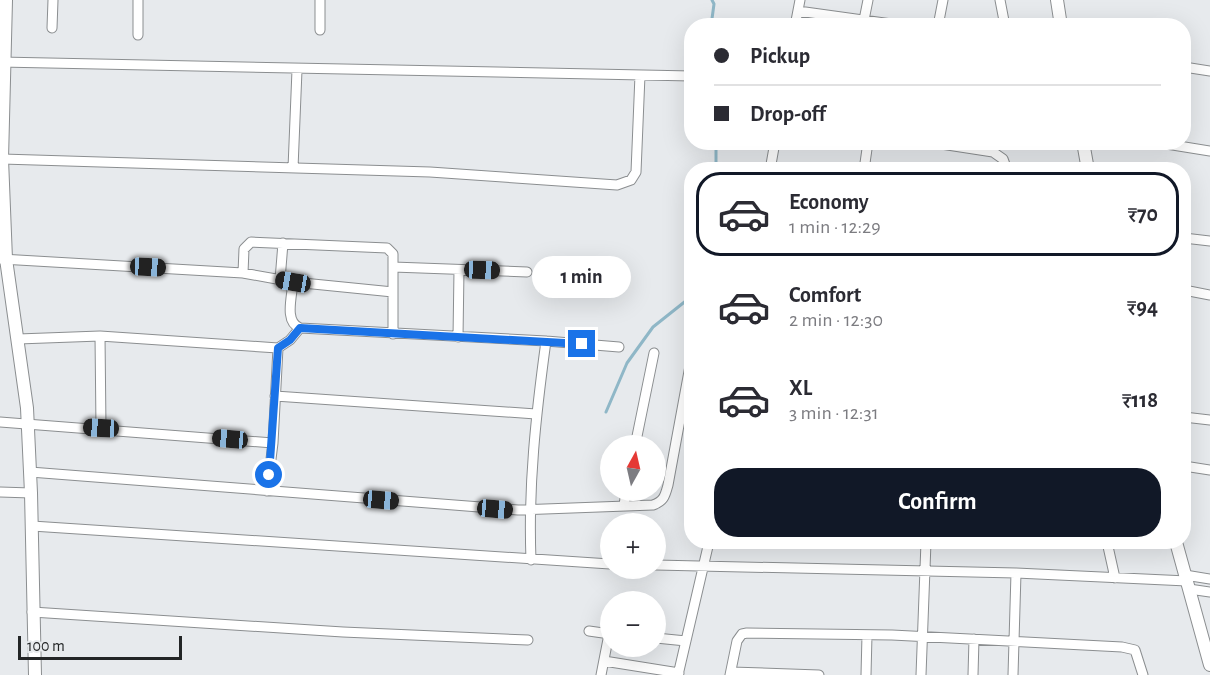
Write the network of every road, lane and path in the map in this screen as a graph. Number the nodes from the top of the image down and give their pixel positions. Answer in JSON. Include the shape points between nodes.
{"nodes":[{"id":1,"x":6,"y":0,"type":"edge"},
{"id":2,"x":53,"y":0,"type":"edge"},
{"id":3,"x":138,"y":0,"type":"edge"},
{"id":4,"x":321,"y":0,"type":"edge"},
{"id":5,"x":800,"y":0,"type":"edge"},
{"id":6,"x":868,"y":0,"type":"edge"},
{"id":7,"x":943,"y":0,"type":"edge"},
{"id":8,"x":1000,"y":0,"type":"edge"},
{"id":9,"x":1057,"y":0,"type":"edge"},
{"id":10,"x":798,"y":11,"type":"junction"},
{"id":11,"x":797,"y":18,"type":"edge"},
{"id":12,"x":849,"y":18,"type":"edge"},
{"id":13,"x":864,"y":18,"type":"edge"},
{"id":14,"x":940,"y":18,"type":"edge"},
{"id":15,"x":1003,"y":18,"type":"edge"},
{"id":16,"x":1059,"y":18,"type":"edge"},
{"id":17,"x":52,"y":28,"type":"dead end"},
{"id":18,"x":320,"y":30,"type":"dead end"},
{"id":19,"x":138,"y":35,"type":"dead end"},
{"id":20,"x":1,"y":62,"type":"edge"},
{"id":21,"x":1191,"y":68,"type":"edge"},
{"id":22,"x":297,"y":70,"type":"junction"},
{"id":23,"x":1210,"y":71,"type":"edge"},
{"id":24,"x":640,"y":75,"type":"junction"},
{"id":25,"x":684,"y":76,"type":"edge"},
{"id":26,"x":1191,"y":148,"type":"edge"},
{"id":27,"x":980,"y":150,"type":"edge"},
{"id":28,"x":1210,"y":151,"type":"edge"},
{"id":29,"x":2,"y":159,"type":"junction"},
{"id":30,"x":1004,"y":162,"type":"edge"},
{"id":31,"x":293,"y":168,"type":"junction"},
{"id":32,"x":1191,"y":239,"type":"edge"},
{"id":33,"x":1210,"y":241,"type":"edge"},
{"id":34,"x":283,"y":243,"type":"junction"},
{"id":35,"x":3,"y":259,"type":"edge"},
{"id":36,"x":393,"y":267,"type":"junction"},
{"id":37,"x":459,"y":270,"type":"junction"},
{"id":38,"x":527,"y":272,"type":"dead end"},
{"id":39,"x":243,"y":273,"type":"junction"},
{"id":40,"x":280,"y":280,"type":"junction"},
{"id":41,"x":293,"y":282,"type":"junction"},
{"id":42,"x":1191,"y":291,"type":"edge"},
{"id":43,"x":393,"y":292,"type":"junction"},
{"id":44,"x":1210,"y":295,"type":"edge"},
{"id":45,"x":6,"y":297,"type":"edge"},
{"id":46,"x":300,"y":328,"type":"junction"},
{"id":47,"x":393,"y":334,"type":"junction"},
{"id":48,"x":100,"y":336,"type":"junction"},
{"id":49,"x":458,"y":337,"type":"junction"},
{"id":50,"x":18,"y":339,"type":"junction"},
{"id":51,"x":546,"y":341,"type":"junction"},
{"id":52,"x":619,"y":347,"type":"dead end"},
{"id":53,"x":278,"y":348,"type":"junction"},
{"id":54,"x":654,"y":353,"type":"dead end"},
{"id":55,"x":275,"y":396,"type":"junction"},
{"id":56,"x":684,"y":397,"type":"edge"},
{"id":57,"x":536,"y":414,"type":"junction"},
{"id":58,"x":1191,"y":418,"type":"edge"},
{"id":59,"x":1210,"y":419,"type":"edge"},
{"id":60,"x":0,"y":422,"type":"edge"},
{"id":61,"x":28,"y":425,"type":"junction"},
{"id":62,"x":101,"y":428,"type":"junction"},
{"id":63,"x":636,"y":435,"type":"edge"},
{"id":64,"x":273,"y":443,"type":"junction"},
{"id":65,"x":1191,"y":467,"type":"edge"},
{"id":66,"x":1210,"y":470,"type":"edge"},
{"id":67,"x":30,"y":472,"type":"junction"},
{"id":68,"x":267,"y":491,"type":"junction"},
{"id":69,"x":0,"y":492,"type":"edge"},
{"id":70,"x":32,"y":493,"type":"junction"},
{"id":71,"x":625,"y":501,"type":"edge"},
{"id":72,"x":624,"y":506,"type":"junction"},
{"id":73,"x":529,"y":511,"type":"junction"},
{"id":74,"x":32,"y":526,"type":"junction"},
{"id":75,"x":707,"y":549,"type":"edge"},
{"id":76,"x":926,"y":549,"type":"edge"},
{"id":77,"x":1109,"y":549,"type":"edge"},
{"id":78,"x":1178,"y":549,"type":"edge"},
{"id":79,"x":531,"y":560,"type":"junction"},
{"id":80,"x":600,"y":563,"type":"edge"},
{"id":81,"x":666,"y":565,"type":"edge"},
{"id":82,"x":704,"y":565,"type":"junction"},
{"id":83,"x":926,"y":571,"type":"junction"},
{"id":84,"x":1016,"y":573,"type":"junction"},
{"id":85,"x":1115,"y":578,"type":"junction"},
{"id":86,"x":1210,"y":579,"type":"edge"},
{"id":87,"x":1187,"y":582,"type":"junction"},
{"id":88,"x":1210,"y":592,"type":"edge"},
{"id":89,"x":32,"y":612,"type":"junction"},
{"id":90,"x":590,"y":631,"type":"dead end"},
{"id":91,"x":600,"y":632,"type":"edge"},
{"id":92,"x":867,"y":635,"type":"junction"},
{"id":93,"x":924,"y":636,"type":"junction"},
{"id":94,"x":666,"y":639,"type":"edge"},
{"id":95,"x":974,"y":639,"type":"junction"},
{"id":96,"x":528,"y":640,"type":"dead end"},
{"id":97,"x":1014,"y":640,"type":"junction"},
{"id":98,"x":686,"y":641,"type":"junction"},
{"id":99,"x":605,"y":657,"type":"edge"},
{"id":100,"x":604,"y":661,"type":"junction"},
{"id":101,"x":1210,"y":665,"type":"edge"},
{"id":102,"x":731,"y":673,"type":"edge"},
{"id":103,"x":679,"y":674,"type":"edge"},
{"id":104,"x":35,"y":675,"type":"edge"},
{"id":105,"x":600,"y":675,"type":"edge"},
{"id":106,"x":819,"y":675,"type":"edge"},
{"id":107,"x":866,"y":675,"type":"edge"},
{"id":108,"x":921,"y":675,"type":"edge"},
{"id":109,"x":973,"y":675,"type":"edge"},
{"id":110,"x":1013,"y":675,"type":"edge"},
{"id":111,"x":1143,"y":675,"type":"edge"}],
"edges":[{"from":1,"to":20,"type":"street"},
{"from":2,"to":17,"type":"street"},
{"from":3,"to":19,"type":"street"},
{"from":4,"to":18,"type":"street"},
{"from":5,"to":10,"type":"street"},
{"from":6,"to":13,"type":"street"},
{"from":7,"to":14,"type":"street"},
{"from":8,"to":15,"type":"street"},
{"from":9,"to":16,"type":"street"},
{"from":10,"to":11,"type":"street"},
{"from":10,"to":12,"type":"street"},
{"from":20,"to":22,"type":"street"},
{"from":20,"to":29,"type":"street"},
{"from":21,"to":23,"type":"street"},
{"from":22,"to":24,"type":"street"},
{"from":22,"to":31,"type":"street"},
{"from":24,"to":25,"type":"street"},
{"from":24,"to":31,"type":"street","via":[[636,172],[624,183]]},
{"from":26,"to":28,"type":"street"},
{"from":27,"to":30,"type":"street","via":[[993,152]]},
{"from":29,"to":31,"type":"street"},
{"from":29,"to":35,"type":"street"},
{"from":32,"to":33,"type":"street"},
{"from":34,"to":36,"type":"street","via":[[387,248],[393,254]]},
{"from":34,"to":39,"type":"street","via":[[247,245]]},
{"from":34,"to":40,"type":"street"},
{"from":35,"to":39,"type":"street"},
{"from":35,"to":45,"type":"street"},
{"from":36,"to":37,"type":"street"},
{"from":36,"to":43,"type":"street"},
{"from":37,"to":38,"type":"street"},
{"from":37,"to":49,"type":"street"},
{"from":39,"to":40,"type":"street"},
{"from":40,"to":41,"type":"street"},
{"from":41,"to":43,"type":"street"},
{"from":41,"to":46,"type":"street","via":[[290,318]]},
{"from":42,"to":44,"type":"street"},
{"from":43,"to":47,"type":"street"},
{"from":45,"to":50,"type":"street"},
{"from":46,"to":47,"type":"street"},
{"from":46,"to":53,"type":"street"},
{"from":47,"to":49,"type":"street"},
{"from":48,"to":50,"type":"street"},
{"from":48,"to":53,"type":"street"},
{"from":48,"to":62,"type":"street"},
{"from":49,"to":51,"type":"street"},
{"from":50,"to":61,"type":"street"},
{"from":51,"to":52,"type":"street"},
{"from":51,"to":57,"type":"street"},
{"from":53,"to":55,"type":"street"},
{"from":54,"to":63,"type":"street"},
{"from":55,"to":57,"type":"street"},
{"from":55,"to":64,"type":"street"},
{"from":56,"to":72,"type":"street","via":[[665,497],[653,505]]},
{"from":57,"to":73,"type":"street"},
{"from":58,"to":59,"type":"street"},
{"from":60,"to":61,"type":"street"},
{"from":61,"to":62,"type":"street"},
{"from":61,"to":67,"type":"street"},
{"from":62,"to":64,"type":"street"},
{"from":64,"to":68,"type":"street"},
{"from":65,"to":66,"type":"street"},
{"from":67,"to":68,"type":"street"},
{"from":67,"to":70,"type":"street"},
{"from":68,"to":73,"type":"street"},
{"from":69,"to":70,"type":"street"},
{"from":70,"to":74,"type":"street"},
{"from":71,"to":72,"type":"street"},
{"from":72,"to":73,"type":"street"},
{"from":73,"to":79,"type":"street"},
{"from":74,"to":79,"type":"street"},
{"from":74,"to":89,"type":"street"},
{"from":75,"to":82,"type":"street"},
{"from":76,"to":83,"type":"street"},
{"from":77,"to":85,"type":"street"},
{"from":78,"to":87,"type":"street"},
{"from":79,"to":80,"type":"street"},
{"from":81,"to":82,"type":"street"},
{"from":82,"to":83,"type":"street"},
{"from":82,"to":98,"type":"street"},
{"from":83,"to":84,"type":"street"},
{"from":83,"to":93,"type":"street"},
{"from":84,"to":85,"type":"street"},
{"from":84,"to":97,"type":"street"},
{"from":85,"to":87,"type":"street"},
{"from":86,"to":87,"type":"street"},
{"from":87,"to":88,"type":"street"},
{"from":87,"to":101,"type":"street"},
{"from":89,"to":96,"type":"street"},
{"from":89,"to":104,"type":"street"},
{"from":90,"to":91,"type":"street"},
{"from":92,"to":93,"type":"street"},
{"from":92,"to":102,"type":"street","via":[[742,634]]},
{"from":92,"to":107,"type":"street"},
{"from":93,"to":95,"type":"street"},
{"from":93,"to":108,"type":"street"},
{"from":94,"to":98,"type":"street"},
{"from":95,"to":97,"type":"street"},
{"from":95,"to":109,"type":"street"},
{"from":97,"to":110,"type":"street"},
{"from":97,"to":111,"type":"street","via":[[1130,648],[1138,655]]},
{"from":98,"to":103,"type":"street"},
{"from":99,"to":100,"type":"street"},
{"from":100,"to":103,"type":"street"},
{"from":100,"to":105,"type":"street"},
{"from":102,"to":106,"type":"street"}]}
